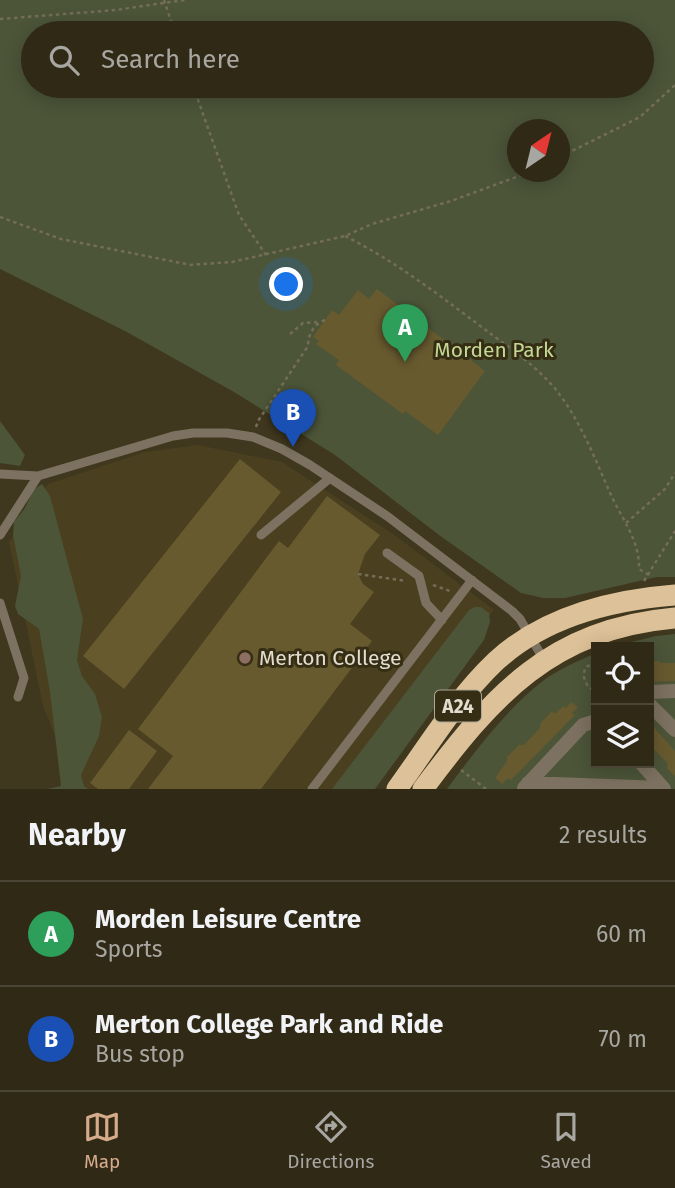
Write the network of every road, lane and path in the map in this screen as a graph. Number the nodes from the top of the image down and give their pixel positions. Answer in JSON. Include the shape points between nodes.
{"nodes":[{"id":1,"x":185,"y":0,"type":"edge"},
{"id":2,"x":164,"y":2,"type":"edge"},
{"id":3,"x":0,"y":19,"type":"edge"},
{"id":4,"x":171,"y":21,"type":"edge"},
{"id":5,"x":675,"y":85,"type":"edge"},
{"id":6,"x":197,"y":98,"type":"edge"},
{"id":7,"x":570,"y":152,"type":"edge"},
{"id":8,"x":507,"y":180,"type":"edge"},
{"id":9,"x":0,"y":217,"type":"edge"},
{"id":10,"x":345,"y":236,"type":"junction"},
{"id":11,"x":267,"y":256,"type":"junction"},
{"id":12,"x":325,"y":320,"type":"dead end"},
{"id":13,"x":319,"y":322,"type":"junction"},
{"id":14,"x":290,"y":334,"type":"dead end"},
{"id":15,"x":253,"y":437,"type":"junction"},
{"id":16,"x":675,"y":473,"type":"edge"},
{"id":17,"x":0,"y":474,"type":"edge"},
{"id":18,"x":38,"y":477,"type":"junction"},
{"id":19,"x":330,"y":478,"type":"junction"},
{"id":20,"x":626,"y":523,"type":"junction"},
{"id":21,"x":675,"y":531,"type":"edge"},
{"id":22,"x":0,"y":535,"type":"edge"},
{"id":23,"x":261,"y":535,"type":"dead end"},
{"id":24,"x":670,"y":540,"type":"junction"},
{"id":25,"x":675,"y":540,"type":"edge"},
{"id":26,"x":387,"y":553,"type":"dead end"},
{"id":27,"x":649,"y":575,"type":"junction"},
{"id":28,"x":472,"y":580,"type":"junction"},
{"id":29,"x":675,"y":595,"type":"edge"},
{"id":30,"x":631,"y":601,"type":"junction"},
{"id":31,"x":0,"y":603,"type":"edge"},
{"id":32,"x":675,"y":618,"type":"edge"},
{"id":33,"x":442,"y":620,"type":"junction"},
{"id":34,"x":531,"y":636,"type":"junction"},
{"id":35,"x":544,"y":660,"type":"junction"},
{"id":36,"x":591,"y":664,"type":"edge"},
{"id":37,"x":591,"y":688,"type":"edge"},
{"id":38,"x":675,"y":691,"type":"edge"},
{"id":39,"x":654,"y":692,"type":"edge"},
{"id":40,"x":18,"y":697,"type":"dead end"},
{"id":41,"x":650,"y":705,"type":"edge"},
{"id":42,"x":591,"y":723,"type":"edge"},
{"id":43,"x":675,"y":730,"type":"edge"},
{"id":44,"x":446,"y":758,"type":"junction"},
{"id":45,"x":645,"y":768,"type":"edge"},
{"id":46,"x":526,"y":786,"type":"edge"},
{"id":47,"x":663,"y":788,"type":"edge"},
{"id":48,"x":312,"y":789,"type":"edge"},
{"id":49,"x":397,"y":789,"type":"edge"},
{"id":50,"x":423,"y":789,"type":"edge"},
{"id":51,"x":486,"y":789,"type":"edge"}],
"edges":[{"from":1,"to":2,"type":"path"},
{"from":2,"to":3,"type":"path"},
{"from":2,"to":4,"type":"path"},
{"from":5,"to":7,"type":"path","via":[[640,117]]},
{"from":6,"to":11,"type":"path","via":[[239,215]]},
{"from":8,"to":10,"type":"path"},
{"from":9,"to":11,"type":"path","via":[[61,239],[191,265]]},
{"from":10,"to":11,"type":"path"},
{"from":10,"to":20,"type":"path","via":[[424,284],[556,389],[580,425]]},
{"from":12,"to":13,"type":"path"},
{"from":13,"to":14,"type":"path","via":[[303,323]]},
{"from":13,"to":15,"type":"path","via":[[258,421]]},
{"from":15,"to":18,"type":"lane","via":[[227,433],[173,436]]},
{"from":15,"to":19,"type":"lane"},
{"from":16,"to":20,"type":"path","via":[[666,489]]},
{"from":17,"to":18,"type":"lane"},
{"from":18,"to":22,"type":"lane"},
{"from":19,"to":23,"type":"lane"},
{"from":19,"to":28,"type":"lane"},
{"from":20,"to":27,"type":"path","via":[[640,556],[639,569]]},
{"from":21,"to":24,"type":"path"},
{"from":24,"to":25,"type":"path"},
{"from":24,"to":27,"type":"path"},
{"from":26,"to":33,"type":"lane","via":[[419,576],[426,603]]},
{"from":27,"to":30,"type":"path"},
{"from":28,"to":33,"type":"lane"},
{"from":28,"to":34,"type":"lane","via":[[512,611]]},
{"from":29,"to":30,"type":"highway","number":"A24"},
{"from":30,"to":34,"type":"highway","number":"A24","via":[[562,619]]},
{"from":31,"to":40,"type":"lane","via":[[24,678]]},
{"from":32,"to":35,"type":"highway","number":"A24","via":[[613,628]]},
{"from":33,"to":48,"type":"lane"},
{"from":34,"to":35,"type":"lane"},
{"from":34,"to":49,"type":"highway","number":"A24","via":[[499,659],[467,694]]},
{"from":35,"to":44,"type":"highway","number":"A24","via":[[485,710]]},
{"from":36,"to":37,"type":"path","via":[[583,675]]},
{"from":38,"to":39,"type":"street"},
{"from":41,"to":43,"type":"street"},
{"from":42,"to":46,"type":"street"},
{"from":44,"to":50,"type":"highway","number":"A24"},
{"from":44,"to":51,"type":"path"},
{"from":45,"to":47,"type":"street"},
{"from":46,"to":47,"type":"street"}]}
